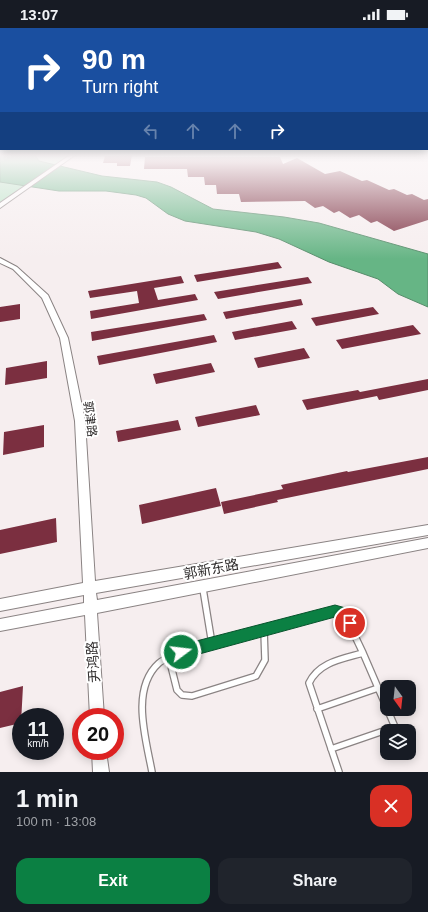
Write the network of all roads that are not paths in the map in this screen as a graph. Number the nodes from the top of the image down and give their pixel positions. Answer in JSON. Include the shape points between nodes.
{"nodes":[{"id":1,"x":24,"y":190,"type":"edge"},
{"id":2,"x":0,"y":206,"type":"edge"},
{"id":3,"x":0,"y":260,"type":"edge"},
{"id":4,"x":428,"y":530,"type":"edge"},
{"id":5,"x":428,"y":543,"type":"edge"},
{"id":6,"x":202,"y":586,"type":"junction"},
{"id":7,"x":89,"y":588,"type":"junction"},
{"id":8,"x":0,"y":605,"type":"edge"},
{"id":9,"x":89,"y":607,"type":"junction"},
{"id":10,"x":0,"y":625,"type":"edge"},
{"id":11,"x":264,"y":630,"type":"junction"},
{"id":12,"x":212,"y":644,"type":"junction"},
{"id":13,"x":363,"y":653,"type":"junction"},
{"id":14,"x":169,"y":658,"type":"junction"},
{"id":15,"x":378,"y":688,"type":"junction"},
{"id":16,"x":96,"y":708,"type":"edge"},
{"id":17,"x":317,"y":709,"type":"junction"},
{"id":18,"x":331,"y":749,"type":"junction"},
{"id":19,"x":100,"y":760,"type":"edge"},
{"id":20,"x":101,"y":772,"type":"edge"},
{"id":21,"x":152,"y":772,"type":"edge"},
{"id":22,"x":339,"y":772,"type":"edge"}],
"edges":[{"from":1,"to":2,"type":"street"},
{"from":3,"to":7,"type":"street","name":"郭津路","via":[[15,268],[45,297],[64,338],[80,421]]},
{"from":4,"to":7,"type":"street","name":"郭新东路"},
{"from":5,"to":6,"type":"street","name":"郭新东路"},
{"from":6,"to":9,"type":"street","name":"郭新东路"},
{"from":6,"to":12,"type":"lane"},
{"from":7,"to":8,"type":"street","name":"郭新东路"},
{"from":7,"to":9,"type":"street","name":"郭津路"},
{"from":9,"to":10,"type":"street","name":"郭新东路"},
{"from":9,"to":16,"type":"street","name":"尹鸿路"},
{"from":11,"to":12,"type":"lane"},
{"from":11,"to":13,"type":"lane","via":[[335,611],[344,614]]},
{"from":11,"to":14,"type":"lane","via":[[265,660],[256,676],[192,696],[182,695],[177,690]]},
{"from":12,"to":14,"type":"lane"},
{"from":13,"to":15,"type":"lane"},
{"from":13,"to":17,"type":"lane","via":[[319,667],[311,676],[310,691]]},
{"from":14,"to":21,"type":"lane","via":[[158,663],[149,675],[143,691]]},
{"from":15,"to":17,"type":"lane"},
{"from":15,"to":18,"type":"lane","via":[[394,727]]},
{"from":17,"to":18,"type":"lane"},
{"from":18,"to":22,"type":"lane"},
{"from":19,"to":20,"type":"street"}]}
